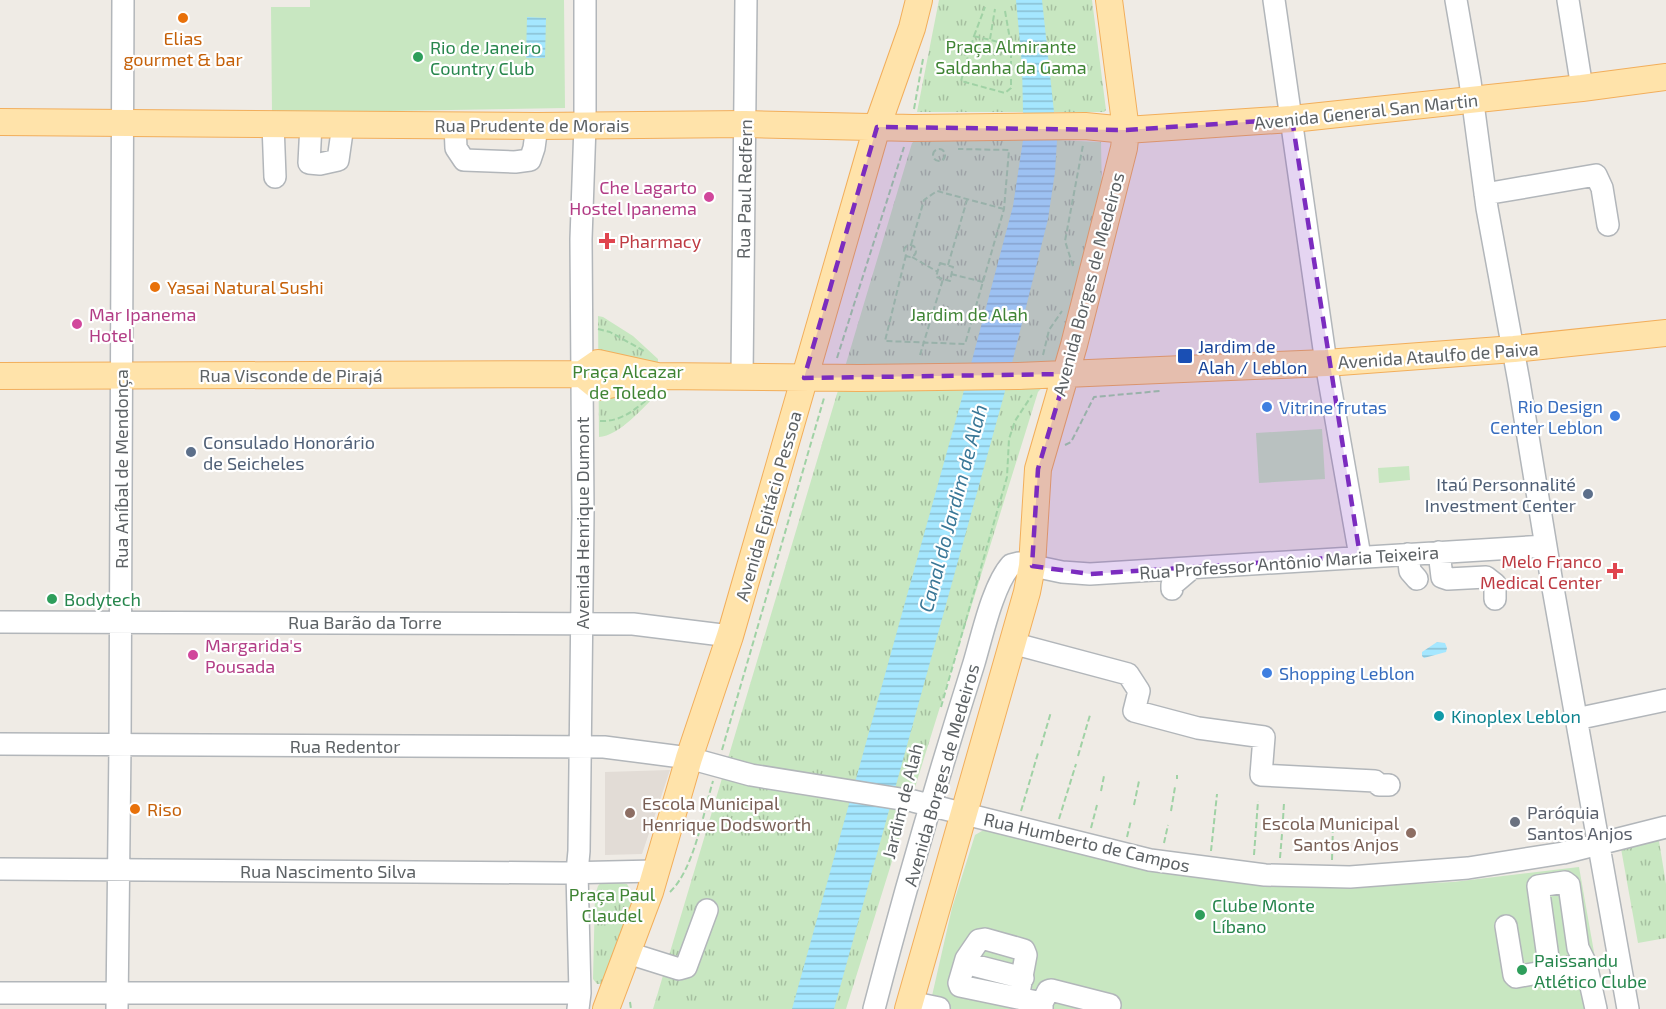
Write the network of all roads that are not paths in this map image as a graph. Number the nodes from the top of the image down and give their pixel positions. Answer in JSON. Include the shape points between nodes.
{"nodes":[{"id":1,"x":123,"y":0,"type":"edge"},
{"id":2,"x":585,"y":0,"type":"edge"},
{"id":3,"x":746,"y":0,"type":"edge"},
{"id":4,"x":919,"y":0,"type":"edge"},
{"id":5,"x":1109,"y":0,"type":"edge"},
{"id":6,"x":1274,"y":0,"type":"edge"},
{"id":7,"x":1456,"y":0,"type":"edge"},
{"id":8,"x":1568,"y":0,"type":"edge"},
{"id":9,"x":1666,"y":77,"type":"edge"},
{"id":10,"x":1582,"y":88,"type":"junction"},
{"id":11,"x":1472,"y":100,"type":"junction"},
{"id":12,"x":1292,"y":119,"type":"junction"},
{"id":13,"x":0,"y":122,"type":"edge"},
{"id":14,"x":123,"y":123,"type":"junction"},
{"id":15,"x":273,"y":124,"type":"junction"},
{"id":16,"x":311,"y":124,"type":"junction"},
{"id":17,"x":745,"y":124,"type":"junction"},
{"id":18,"x":343,"y":125,"type":"junction"},
{"id":19,"x":455,"y":125,"type":"junction"},
{"id":20,"x":585,"y":125,"type":"junction"},
{"id":21,"x":537,"y":126,"type":"junction"},
{"id":22,"x":878,"y":127,"type":"junction"},
{"id":23,"x":1075,"y":127,"type":"joint"},
{"id":24,"x":1126,"y":130,"type":"junction"},
{"id":25,"x":275,"y":177,"type":"dead end"},
{"id":26,"x":1485,"y":194,"type":"junction"},
{"id":27,"x":1608,"y":225,"type":"dead end"},
{"id":28,"x":1666,"y":333,"type":"edge"},
{"id":29,"x":1514,"y":349,"type":"junction"},
{"id":30,"x":1326,"y":363,"type":"junction"},
{"id":31,"x":582,"y":374,"type":"junction"},
{"id":32,"x":1066,"y":374,"type":"junction"},
{"id":33,"x":0,"y":376,"type":"edge"},
{"id":34,"x":121,"y":376,"type":"junction"},
{"id":35,"x":742,"y":377,"type":"junction"},
{"id":36,"x":804,"y":378,"type":"junction"},
{"id":37,"x":859,"y":378,"type":"joint"},
{"id":38,"x":1546,"y":546,"type":"junction"},
{"id":39,"x":1439,"y":552,"type":"junction"},
{"id":40,"x":1408,"y":554,"type":"junction"},
{"id":41,"x":1360,"y":556,"type":"junction"},
{"id":42,"x":1032,"y":566,"type":"junction"},
{"id":43,"x":1417,"y":579,"type":"dead end"},
{"id":44,"x":1494,"y":599,"type":"dead end"},
{"id":45,"x":0,"y":622,"type":"edge"},
{"id":46,"x":120,"y":622,"type":"junction"},
{"id":47,"x":581,"y":624,"type":"junction"},
{"id":48,"x":730,"y":636,"type":"junction"},
{"id":49,"x":1012,"y":643,"type":"junction"},
{"id":50,"x":1666,"y":700,"type":"edge"},
{"id":51,"x":1576,"y":718,"type":"junction"},
{"id":52,"x":0,"y":744,"type":"edge"},
{"id":53,"x":120,"y":745,"type":"junction"},
{"id":54,"x":579,"y":746,"type":"junction"},
{"id":55,"x":689,"y":758,"type":"junction"},
{"id":56,"x":1389,"y":785,"type":"dead end"},
{"id":57,"x":931,"y":806,"type":"junction"},
{"id":58,"x":965,"y":814,"type":"junction"},
{"id":59,"x":1666,"y":827,"type":"edge"},
{"id":60,"x":1599,"y":844,"type":"junction"},
{"id":61,"x":0,"y":869,"type":"edge"},
{"id":62,"x":119,"y":869,"type":"junction"},
{"id":63,"x":656,"y":871,"type":"junction"},
{"id":64,"x":577,"y":872,"type":"junction"},
{"id":65,"x":707,"y":910,"type":"dead end"},
{"id":66,"x":1506,"y":926,"type":"dead end"},
{"id":67,"x":628,"y":953,"type":"junction"},
{"id":68,"x":1586,"y":964,"type":"junction"},
{"id":69,"x":1550,"y":972,"type":"junction"},
{"id":70,"x":0,"y":993,"type":"edge"},
{"id":71,"x":1018,"y":998,"type":"junction"},
{"id":72,"x":579,"y":1001,"type":"edge"},
{"id":73,"x":117,"y":1002,"type":"edge"},
{"id":74,"x":1110,"y":1005,"type":"dead end"},
{"id":75,"x":619,"y":1006,"type":"edge"},
{"id":76,"x":909,"y":1006,"type":"edge"},
{"id":77,"x":1042,"y":1006,"type":"edge"},
{"id":78,"x":939,"y":1008,"type":"edge"},
{"id":79,"x":874,"y":1009,"type":"edge"},
{"id":80,"x":1596,"y":1009,"type":"edge"},
{"id":81,"x":1628,"y":1009,"type":"edge"}],
"edges":[{"from":1,"to":14,"type":"street","name":"Rua Aníbal de Mendonça"},
{"from":2,"to":20,"type":"street","name":"Avenida Henrique Dumont"},
{"from":3,"to":17,"type":"street","name":"Rua Paul Redfern"},
{"from":4,"to":22,"type":"main road","name":"Avenida Epitácio Pessoa"},
{"from":5,"to":24,"type":"main road","name":"Avenida Borges de Medeiros"},
{"from":6,"to":12,"type":"street"},
{"from":7,"to":11,"type":"street"},
{"from":8,"to":10,"type":"street"},
{"from":9,"to":10,"type":"main road","name":"Avenida General San Martin"},
{"from":10,"to":11,"type":"main road","name":"Avenida General San Martin"},
{"from":11,"to":12,"type":"main road","name":"Avenida General San Martin"},
{"from":11,"to":26,"type":"street"},
{"from":12,"to":24,"type":"main road","name":"Avenida General San Martin"},
{"from":12,"to":30,"type":"street"},
{"from":13,"to":14,"type":"main road","name":"Rua Prudente de Morais"},
{"from":14,"to":15,"type":"main road","name":"Rua Prudente de Morais"},
{"from":14,"to":34,"type":"street","name":"Rua Aníbal de Mendonça"},
{"from":15,"to":16,"type":"main road","name":"Rua Prudente de Morais"},
{"from":15,"to":25,"type":"street"},
{"from":16,"to":18,"type":"main road","name":"Rua Prudente de Morais"},
{"from":16,"to":18,"type":"street","via":[[309,163],[320,164],[338,160]]},
{"from":17,"to":20,"type":"main road","name":"Rua Prudente de Morais"},
{"from":17,"to":22,"type":"main road","name":"Rua Prudente de Morais"},
{"from":17,"to":35,"type":"street","name":"Rua Paul Redfern"},
{"from":18,"to":19,"type":"main road","name":"Rua Prudente de Morais"},
{"from":19,"to":21,"type":"main road","name":"Rua Prudente de Morais"},
{"from":19,"to":21,"type":"street","via":[[456,148],[464,160],[515,162],[530,160]]},
{"from":20,"to":21,"type":"main road","name":"Rua Prudente de Morais"},
{"from":20,"to":31,"type":"street","name":"Avenida Henrique Dumont"},
{"from":22,"to":23,"type":"main road","name":"Rua Prudente de Morais"},
{"from":22,"to":36,"type":"main road","name":"Avenida Epitácio Pessoa"},
{"from":23,"to":24,"type":"main road","name":"Avenida General San Martin"},
{"from":24,"to":32,"type":"main road","name":"Avenida Borges de Medeiros"},
{"from":26,"to":27,"type":"street","via":[[1596,175]]},
{"from":26,"to":29,"type":"street"},
{"from":28,"to":29,"type":"main road","name":"Avenida Ataulfo de Paiva"},
{"from":29,"to":30,"type":"main road","name":"Avenida Ataulfo de Paiva"},
{"from":29,"to":38,"type":"street"},
{"from":30,"to":32,"type":"main road","name":"Avenida Ataulfo de Paiva"},
{"from":30,"to":41,"type":"street"},
{"from":31,"to":34,"type":"main road","name":"Rua Visconde de Pirajá"},
{"from":31,"to":35,"type":"main road","name":"Rua Visconde de Pirajá","via":[[598,387],[657,376]]},
{"from":31,"to":47,"type":"street","name":"Avenida Henrique Dumont"},
{"from":32,"to":37,"type":"main road","name":"Avenida Ataulfo de Paiva","bridge":true},
{"from":32,"to":42,"type":"main road","name":"Avenida Borges de Medeiros","via":[[1038,469]]},
{"from":33,"to":34,"type":"main road","name":"Rua Visconde de Pirajá"},
{"from":34,"to":46,"type":"street","name":"Rua Aníbal de Mendonça"},
{"from":35,"to":36,"type":"main road","name":"Rua Visconde de Pirajá"},
{"from":36,"to":37,"type":"main road","name":"Rua Visconde de Pirajá"},
{"from":36,"to":48,"type":"main road","name":"Avenida Epitácio Pessoa"},
{"from":38,"to":39,"type":"street","name":"Rua Professor Antônio Maria Teixeira"},
{"from":38,"to":51,"type":"street"},
{"from":39,"to":40,"type":"street","name":"Rua Professor Antônio Maria Teixeira"},
{"from":39,"to":44,"type":"street","via":[[1442,577],[1486,577],[1496,584]]},
{"from":40,"to":41,"type":"street","name":"Rua Professor Antônio Maria Teixeira"},
{"from":40,"to":43,"type":"street","via":[[1410,572]]},
{"from":41,"to":42,"type":"street","name":"Rua Professor Antônio Maria Teixeira","via":[[1174,579]]},
{"from":42,"to":49,"type":"main road","name":"Avenida Borges de Medeiros"},
{"from":42,"to":57,"type":"street","name":"Avenida Borges de Medeiros","via":[[1014,563],[1003,576]]},
{"from":45,"to":46,"type":"street","name":"Rua Barão da Torre"},
{"from":46,"to":47,"type":"street","name":"Rua Barão da Torre"},
{"from":46,"to":53,"type":"street","name":"Rua Aníbal de Mendonça"},
{"from":47,"to":48,"type":"street","name":"Rua Barão da Torre","via":[[633,624]]},
{"from":47,"to":54,"type":"street","name":"Avenida Henrique Dumont"},
{"from":48,"to":55,"type":"main road","name":"Avenida Epitácio Pessoa"},
{"from":49,"to":56,"type":"street","via":[[1128,674],[1139,691],[1134,711],[1198,728],[1264,737],[1261,775]]},
{"from":49,"to":58,"type":"main road","name":"Avenida Borges de Medeiros"},
{"from":50,"to":51,"type":"street"},
{"from":51,"to":60,"type":"street"},
{"from":52,"to":53,"type":"street","name":"Rua Redentor"},
{"from":53,"to":54,"type":"street","name":"Rua Redentor"},
{"from":53,"to":62,"type":"street","name":"Rua Aníbal de Mendonça"},
{"from":54,"to":55,"type":"street","name":"Rua Redentor"},
{"from":54,"to":64,"type":"street","name":"Avenida Henrique Dumont"},
{"from":55,"to":57,"type":"street","name":"Rua Humberto de Campos","via":[[752,775]]},
{"from":55,"to":63,"type":"main road","name":"Avenida Epitácio Pessoa"},
{"from":57,"to":58,"type":"street","name":"Rua Humberto de Campos"},
{"from":57,"to":79,"type":"street","name":"Avenida Borges de Medeiros"},
{"from":58,"to":60,"type":"street","name":"Rua Humberto de Campos","via":[[1150,860],[1265,875],[1350,877],[1435,872]]},
{"from":58,"to":76,"type":"main road","name":"Avenida Borges de Medeiros"},
{"from":59,"to":60,"type":"street","name":"Rua Humberto de Campos"},
{"from":60,"to":81,"type":"street"},
{"from":61,"to":62,"type":"street","name":"Rua Nascimento Silva"},
{"from":62,"to":64,"type":"street","name":"Rua Nascimento Silva"},
{"from":62,"to":73,"type":"street","name":"Rua Aníbal de Mendonça"},
{"from":63,"to":64,"type":"street","name":"Rua Nascimento Silva"},
{"from":63,"to":67,"type":"main road","name":"Avenida Epitácio Pessoa"},
{"from":64,"to":72,"type":"street","name":"Avenida Henrique Dumont"},
{"from":65,"to":67,"type":"street","via":[[686,967],[679,969]]},
{"from":66,"to":69,"type":"street","via":[[1514,975],[1518,978]]},
{"from":67,"to":75,"type":"main road","name":"Avenida Epitácio Pessoa"},
{"from":68,"to":69,"type":"street"},
{"from":68,"to":69,"type":"street","via":[[1579,952],[1567,883],[1539,885]]},
{"from":68,"to":80,"type":"street"},
{"from":70,"to":73,"type":"street"},
{"from":71,"to":71,"type":"street","via":[[1024,950],[979,940],[965,963],[960,986]]},
{"from":71,"to":77,"type":"street"},
{"from":72,"to":73,"type":"street"},
{"from":72,"to":75,"type":"street"},
{"from":74,"to":77,"type":"street","via":[[1051,990]]},
{"from":76,"to":78,"type":"street"}]}
